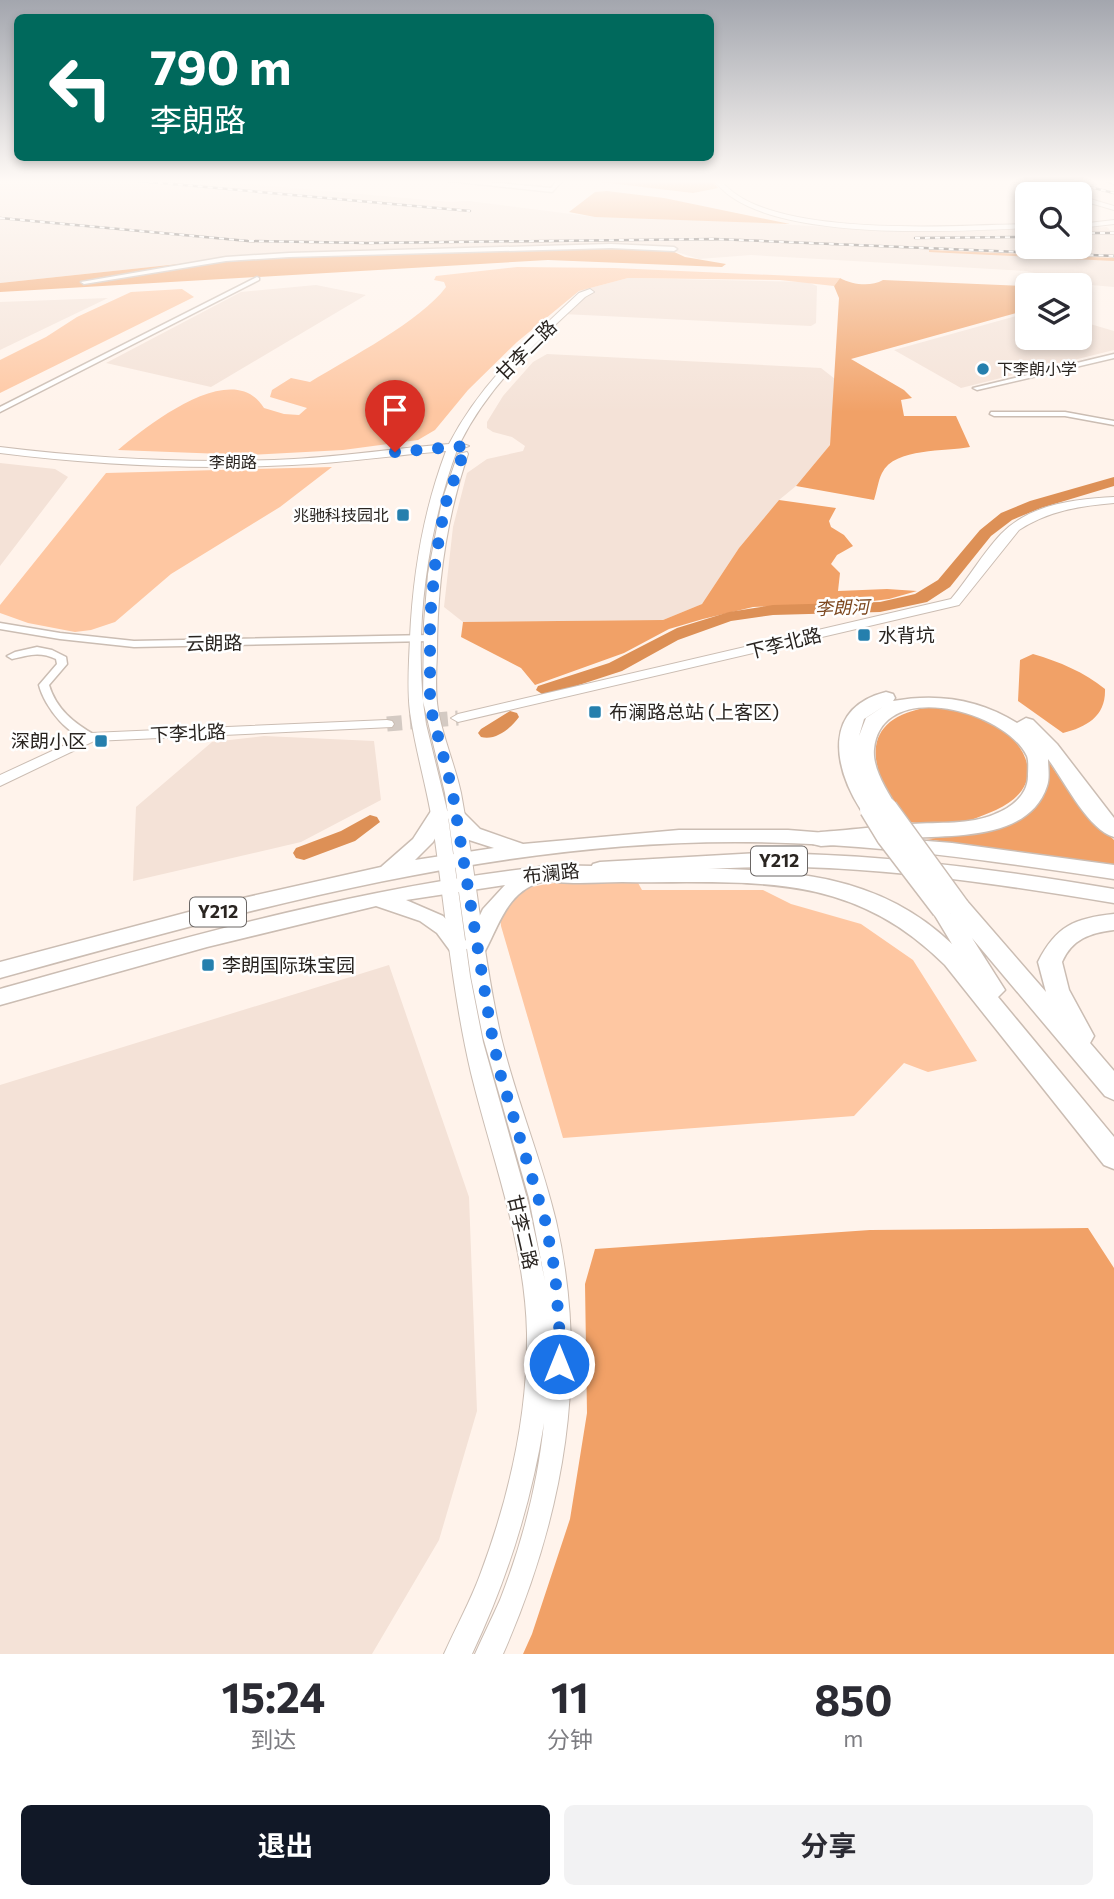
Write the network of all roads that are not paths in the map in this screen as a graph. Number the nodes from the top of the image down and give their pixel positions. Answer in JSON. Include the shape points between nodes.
{"nodes":[{"id":1,"x":252,"y":257,"type":"edge"},
{"id":2,"x":257,"y":279,"type":"dead end"},
{"id":3,"x":84,"y":282,"type":"dead end"},
{"id":4,"x":1114,"y":356,"type":"edge"},
{"id":5,"x":976,"y":388,"type":"dead end"},
{"id":6,"x":0,"y":410,"type":"edge"},
{"id":7,"x":995,"y":414,"type":"dead end"},
{"id":8,"x":1114,"y":423,"type":"edge"},
{"id":9,"x":466,"y":424,"type":"junction"},
{"id":10,"x":460,"y":448,"type":"junction"},
{"id":11,"x":417,"y":450,"type":"junction"},
{"id":12,"x":0,"y":452,"type":"edge"},
{"id":13,"x":404,"y":456,"type":"junction"},
{"id":14,"x":444,"y":472,"type":"junction"},
{"id":15,"x":1114,"y":500,"type":"edge"},
{"id":16,"x":0,"y":626,"type":"edge"},
{"id":17,"x":416,"y":638,"type":"junction"},
{"id":18,"x":430,"y":638,"type":"junction"},
{"id":19,"x":12,"y":656,"type":"dead end"},
{"id":20,"x":458,"y":718,"type":"tunnel mouth"},
{"id":21,"x":387,"y":724,"type":"tunnel mouth"},
{"id":22,"x":91,"y":737,"type":"junction"},
{"id":23,"x":0,"y":781,"type":"edge"},
{"id":24,"x":879,"y":808,"type":"junction"},
{"id":25,"x":448,"y":814,"type":"junction"},
{"id":26,"x":1114,"y":830,"type":"edge"},
{"id":27,"x":821,"y":839,"type":"junction"},
{"id":28,"x":538,"y":850,"type":"junction"},
{"id":29,"x":455,"y":861,"type":"junction"},
{"id":30,"x":1114,"y":872,"type":"edge"},
{"id":31,"x":545,"y":873,"type":"junction"},
{"id":32,"x":369,"y":876,"type":"junction"},
{"id":33,"x":459,"y":884,"type":"junction"},
{"id":34,"x":1114,"y":897,"type":"edge"},
{"id":35,"x":362,"y":902,"type":"junction"},
{"id":36,"x":950,"y":908,"type":"junction"},
{"id":37,"x":1114,"y":922,"type":"edge"},
{"id":38,"x":468,"y":945,"type":"junction"},
{"id":39,"x":0,"y":970,"type":"edge"},
{"id":40,"x":0,"y":997,"type":"edge"},
{"id":41,"x":1025,"y":1046,"type":"junction"},
{"id":42,"x":1114,"y":1084,"type":"edge"},
{"id":43,"x":1114,"y":1089,"type":"edge"},
{"id":44,"x":1114,"y":1157,"type":"edge"},
{"id":45,"x":458,"y":1654,"type":"edge"},
{"id":46,"x":489,"y":1654,"type":"edge"}],
"edges":[{"from":1,"to":3,"type":"street"},
{"from":2,"to":6,"type":"street"},
{"from":4,"to":5,"type":"street"},
{"from":7,"to":8,"type":"street","via":[[1065,414]]},
{"from":9,"to":10,"type":"main road","name":"甘李二路"},
{"from":9,"to":10,"type":"main road","name":"甘李二路","via":[[501,373],[590,292],[592,297],[495,391]]},
{"from":9,"to":11,"type":"main road","via":[[442,441]]},
{"from":10,"to":11,"type":"main road","name":"李朗路"},
{"from":10,"to":13,"type":"main road","name":"李朗路"},
{"from":10,"to":14,"type":"main road","name":"甘李二路"},
{"from":10,"to":18,"type":"main road","name":"甘李二路","via":[[440,531]]},
{"from":11,"to":12,"type":"main road","name":"李朗路","via":[[258,462],[116,460]]},
{"from":12,"to":13,"type":"main road","name":"李朗路","via":[[84,463],[256,467]]},
{"from":13,"to":14,"type":"main road","via":[[430,459]]},
{"from":14,"to":17,"type":"main road","name":"甘李二路","via":[[426,531]]},
{"from":15,"to":20,"type":"main road","name":"下李北路","via":[[1040,513],[1006,535],[955,602]]},
{"from":16,"to":17,"type":"street","name":"云朗路","via":[[134,644]]},
{"from":17,"to":18,"type":"street","name":"云朗路"},
{"from":17,"to":25,"type":"main road","name":"甘李二路","via":[[416,707]]},
{"from":18,"to":25,"type":"main road","name":"甘李二路","via":[[430,706],[445,760]]},
{"from":19,"to":22,"type":"street","via":[[44,649],[61,657],[62,664],[44,685],[46,692],[72,727]]},
{"from":21,"to":22,"type":"main road","name":"下李北路"},
{"from":22,"to":23,"type":"main road","name":"下李北路"},
{"from":24,"to":26,"type":"highway","via":[[848,759],[854,720],[881,699],[927,692],[984,702],[1028,725]]},
{"from":24,"to":27,"type":"highway","via":[[867,768],[866,732],[893,708],[930,701],[980,711],[1020,733],[1038,762],[1040,779],[1034,795],[1001,820],[940,830]]},
{"from":24,"to":36,"type":"highway","bridge":true,"via":[[887,837]]},
{"from":25,"to":28,"type":"main road","via":[[484,840]]},
{"from":25,"to":29,"type":"main road","name":"甘李二路"},
{"from":25,"to":32,"type":"main road","via":[[416,850]]},
{"from":27,"to":28,"type":"main road","name":"布澜路","number":"Y212","via":[[681,837]]},
{"from":27,"to":30,"type":"main road","name":"布澜路","number":"Y212","via":[[950,848]]},
{"from":28,"to":29,"type":"main road","name":"布澜路","number":"Y212"},
{"from":29,"to":32,"type":"main road","name":"布澜路","number":"Y212"},
{"from":29,"to":33,"type":"main road","name":"甘李二路"},
{"from":31,"to":33,"type":"main road","name":"布澜路","number":"Y212"},
{"from":31,"to":34,"type":"main road","name":"布澜路","number":"Y212","via":[[761,860],[841,863],[957,872]]},
{"from":31,"to":38,"type":"main road","via":[[528,879],[499,901]]},
{"from":31,"to":41,"type":"highway","via":[[771,877],[871,898],[933,937]]},
{"from":32,"to":39,"type":"main road","name":"布澜路","number":"Y212"},
{"from":33,"to":35,"type":"main road","name":"布澜路","number":"Y212"},
{"from":33,"to":38,"type":"main road","name":"甘李二路"},
{"from":35,"to":38,"type":"main road","via":[[422,912]]},
{"from":35,"to":40,"type":"main road","name":"布澜路","number":"Y212"},
{"from":36,"to":41,"type":"highway"},
{"from":36,"to":43,"type":"highway"},
{"from":37,"to":42,"type":"highway","via":[[1074,930],[1062,939],[1050,962],[1067,1014]]},
{"from":38,"to":45,"type":"main road","name":"甘李二路","via":[[471,1032],[524,1229],[538,1335],[527,1452],[516,1506],[496,1569]]},
{"from":38,"to":46,"type":"main road","name":"甘李二路","via":[[500,1073],[545,1220],[560,1338],[552,1443],[540,1514],[520,1582]]},
{"from":41,"to":44,"type":"highway"}]}
